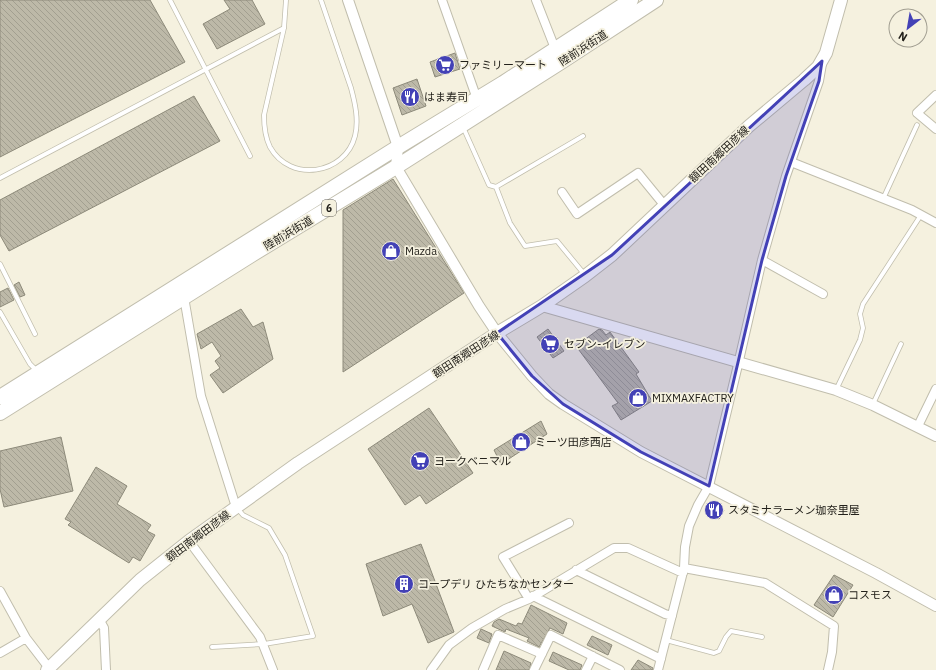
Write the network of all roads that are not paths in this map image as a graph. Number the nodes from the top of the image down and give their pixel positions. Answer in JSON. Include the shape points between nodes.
{"nodes":[{"id":1,"x":170,"y":0,"type":"edge"},
{"id":2,"x":286,"y":0,"type":"edge"},
{"id":3,"x":321,"y":0,"type":"edge"},
{"id":4,"x":348,"y":0,"type":"edge"},
{"id":5,"x":442,"y":0,"type":"edge"},
{"id":6,"x":536,"y":0,"type":"edge"},
{"id":7,"x":631,"y":0,"type":"edge"},
{"id":8,"x":656,"y":0,"type":"edge"},
{"id":9,"x":841,"y":0,"type":"edge"},
{"id":10,"x":284,"y":28,"type":"junction"},
{"id":11,"x":555,"y":49,"type":"junction"},
{"id":12,"x":822,"y":61,"type":"junction"},
{"id":13,"x":562,"y":62,"type":"junction"},
{"id":14,"x":206,"y":70,"type":"junction"},
{"id":15,"x":936,"y":95,"type":"edge"},
{"id":16,"x":477,"y":99,"type":"junction"},
{"id":17,"x":462,"y":125,"type":"junction"},
{"id":18,"x":917,"y":125,"type":"dead end"},
{"id":19,"x":936,"y":129,"type":"edge"},
{"id":20,"x":583,"y":136,"type":"dead end"},
{"id":21,"x":398,"y":147,"type":"junction"},
{"id":22,"x":250,"y":156,"type":"dead end"},
{"id":23,"x":791,"y":162,"type":"junction"},
{"id":24,"x":396,"y":167,"type":"junction"},
{"id":25,"x":0,"y":178,"type":"edge"},
{"id":26,"x":496,"y":188,"type":"junction"},
{"id":27,"x":562,"y":192,"type":"dead end"},
{"id":28,"x":884,"y":199,"type":"junction"},
{"id":29,"x":665,"y":206,"type":"junction"},
{"id":30,"x":921,"y":215,"type":"junction"},
{"id":31,"x":936,"y":223,"type":"edge"},
{"id":32,"x":762,"y":260,"type":"junction"},
{"id":33,"x":0,"y":264,"type":"edge"},
{"id":34,"x":586,"y":276,"type":"junction"},
{"id":35,"x":823,"y":294,"type":"dead end"},
{"id":36,"x":184,"y":297,"type":"junction"},
{"id":37,"x":542,"y":306,"type":"junction"},
{"id":38,"x":0,"y":313,"type":"edge"},
{"id":39,"x":35,"y":334,"type":"dead end"},
{"id":40,"x":497,"y":334,"type":"junction"},
{"id":41,"x":901,"y":344,"type":"dead end"},
{"id":42,"x":738,"y":362,"type":"junction"},
{"id":43,"x":42,"y":378,"type":"junction"},
{"id":44,"x":936,"y":389,"type":"edge"},
{"id":45,"x":836,"y":390,"type":"junction"},
{"id":46,"x":0,"y":397,"type":"edge"},
{"id":47,"x":873,"y":405,"type":"junction"},
{"id":48,"x":0,"y":413,"type":"edge"},
{"id":49,"x":918,"y":426,"type":"junction"},
{"id":50,"x":936,"y":436,"type":"edge"},
{"id":51,"x":709,"y":486,"type":"junction"},
{"id":52,"x":236,"y":507,"type":"junction"},
{"id":53,"x":569,"y":523,"type":"dead end"},
{"id":54,"x":189,"y":541,"type":"junction"},
{"id":55,"x":576,"y":570,"type":"junction"},
{"id":56,"x":683,"y":571,"type":"junction"},
{"id":57,"x":0,"y":593,"type":"edge"},
{"id":58,"x":531,"y":597,"type":"junction"},
{"id":59,"x":936,"y":606,"type":"edge"},
{"id":60,"x":672,"y":616,"type":"junction"},
{"id":61,"x":99,"y":619,"type":"junction"},
{"id":62,"x":762,"y":637,"type":"dead end"},
{"id":63,"x":26,"y":638,"type":"junction"},
{"id":64,"x":666,"y":640,"type":"junction"},
{"id":65,"x":264,"y":644,"type":"junction"},
{"id":66,"x":212,"y":647,"type":"dead end"},
{"id":67,"x":0,"y":653,"type":"edge"},
{"id":68,"x":542,"y":654,"type":"junction"},
{"id":69,"x":593,"y":656,"type":"junction"},
{"id":70,"x":661,"y":659,"type":"junction"},
{"id":71,"x":48,"y":669,"type":"edge"},
{"id":72,"x":106,"y":670,"type":"edge"},
{"id":73,"x":273,"y":670,"type":"edge"},
{"id":74,"x":431,"y":670,"type":"edge"},
{"id":75,"x":483,"y":670,"type":"edge"},
{"id":76,"x":534,"y":670,"type":"edge"},
{"id":77,"x":586,"y":670,"type":"edge"},
{"id":78,"x":620,"y":670,"type":"edge"},
{"id":79,"x":658,"y":670,"type":"edge"},
{"id":80,"x":828,"y":670,"type":"edge"}],
"edges":[{"from":1,"to":14,"type":"lane"},
{"from":2,"to":10,"type":"lane"},
{"from":3,"to":10,"type":"lane","via":[[351,88],[356,116],[355,136],[347,153],[325,169],[303,171],[293,168],[277,156],[266,137],[264,115]]},
{"from":4,"to":21,"type":"street"},
{"from":5,"to":16,"type":"street"},
{"from":6,"to":11,"type":"street"},
{"from":7,"to":11,"type":"highway","name":"陸前浜街道","number":"6"},
{"from":8,"to":13,"type":"highway","name":"陸前浜街道","number":"6"},
{"from":9,"to":12,"type":"main road","name":"額田南郷田彦線"},
{"from":10,"to":14,"type":"lane"},
{"from":11,"to":13,"type":"street"},
{"from":11,"to":16,"type":"highway","name":"陸前浜街道","number":"6"},
{"from":12,"to":23,"type":"street","via":[[819,81]]},
{"from":12,"to":29,"type":"main road","name":"額田南郷田彦線","via":[[811,74],[749,126]]},
{"from":13,"to":17,"type":"highway","name":"陸前浜街道","number":"6"},
{"from":14,"to":22,"type":"lane"},
{"from":14,"to":25,"type":"lane"},
{"from":15,"to":19,"type":"street","via":[[917,113]]},
{"from":16,"to":21,"type":"highway","name":"陸前浜街道","number":"6"},
{"from":17,"to":24,"type":"highway","name":"陸前浜街道","number":"6"},
{"from":17,"to":26,"type":"lane","via":[[489,185]]},
{"from":18,"to":28,"type":"lane"},
{"from":20,"to":26,"type":"lane"},
{"from":21,"to":24,"type":"street"},
{"from":21,"to":43,"type":"highway","name":"陸前浜街道","number":"6"},
{"from":23,"to":28,"type":"street"},
{"from":23,"to":32,"type":"street"},
{"from":24,"to":36,"type":"highway","name":"陸前浜街道","number":"6"},
{"from":24,"to":40,"type":"street"},
{"from":26,"to":34,"type":"lane","via":[[510,223],[525,246],[557,241]]},
{"from":27,"to":29,"type":"street","via":[[577,214],[638,173]]},
{"from":28,"to":30,"type":"street"},
{"from":29,"to":34,"type":"main road","name":"額田南郷田彦線"},
{"from":30,"to":31,"type":"street"},
{"from":30,"to":45,"type":"lane","via":[[863,304],[860,314],[863,328],[860,340]]},
{"from":32,"to":35,"type":"street"},
{"from":32,"to":42,"type":"street"},
{"from":33,"to":39,"type":"lane"},
{"from":34,"to":37,"type":"main road","name":"額田南郷田彦線"},
{"from":36,"to":43,"type":"highway","name":"陸前浜街道","number":"6"},
{"from":36,"to":52,"type":"street","via":[[201,396]]},
{"from":37,"to":40,"type":"main road","name":"額田南郷田彦線"},
{"from":37,"to":42,"type":"street"},
{"from":38,"to":43,"type":"lane","via":[[30,364]]},
{"from":40,"to":51,"type":"street","via":[[549,394],[642,452]]},
{"from":40,"to":52,"type":"main road","name":"額田南郷田彦線"},
{"from":41,"to":47,"type":"lane"},
{"from":42,"to":45,"type":"street"},
{"from":42,"to":51,"type":"street"},
{"from":43,"to":46,"type":"highway","name":"陸前浜街道","number":"6"},
{"from":43,"to":48,"type":"highway","name":"陸前浜街道","number":"6"},
{"from":44,"to":49,"type":"street"},
{"from":45,"to":47,"type":"street"},
{"from":47,"to":49,"type":"street"},
{"from":49,"to":50,"type":"street"},
{"from":51,"to":56,"type":"street","via":[[689,526]]},
{"from":51,"to":59,"type":"street"},
{"from":52,"to":54,"type":"main road","name":"額田南郷田彦線"},
{"from":52,"to":65,"type":"lane","via":[[242,515],[270,528],[285,555],[313,636]]},
{"from":53,"to":58,"type":"street","via":[[503,557]]},
{"from":54,"to":61,"type":"main road","name":"額田南郷田彦線","via":[[140,580]]},
{"from":54,"to":65,"type":"street"},
{"from":55,"to":56,"type":"street","via":[[614,548],[628,548]]},
{"from":55,"to":58,"type":"street"},
{"from":55,"to":60,"type":"street"},
{"from":56,"to":60,"type":"street"},
{"from":56,"to":80,"type":"street","via":[[765,583],[834,626]]},
{"from":57,"to":63,"type":"street"},
{"from":58,"to":70,"type":"street"},
{"from":58,"to":74,"type":"street","via":[[472,628],[449,645]]},
{"from":60,"to":64,"type":"street"},
{"from":61,"to":71,"type":"main road","name":"額田南郷田彦線"},
{"from":61,"to":72,"type":"street","via":[[104,628]]},
{"from":62,"to":64,"type":"lane","via":[[731,631],[719,651],[714,653]]},
{"from":63,"to":67,"type":"street"},
{"from":63,"to":71,"type":"street"},
{"from":64,"to":70,"type":"street"},
{"from":65,"to":66,"type":"lane"},
{"from":65,"to":73,"type":"street"},
{"from":68,"to":69,"type":"street","via":[[551,635]]},
{"from":68,"to":75,"type":"street","via":[[498,635]]},
{"from":68,"to":76,"type":"street"},
{"from":69,"to":77,"type":"street"},
{"from":69,"to":78,"type":"street"},
{"from":70,"to":79,"type":"street"}]}
